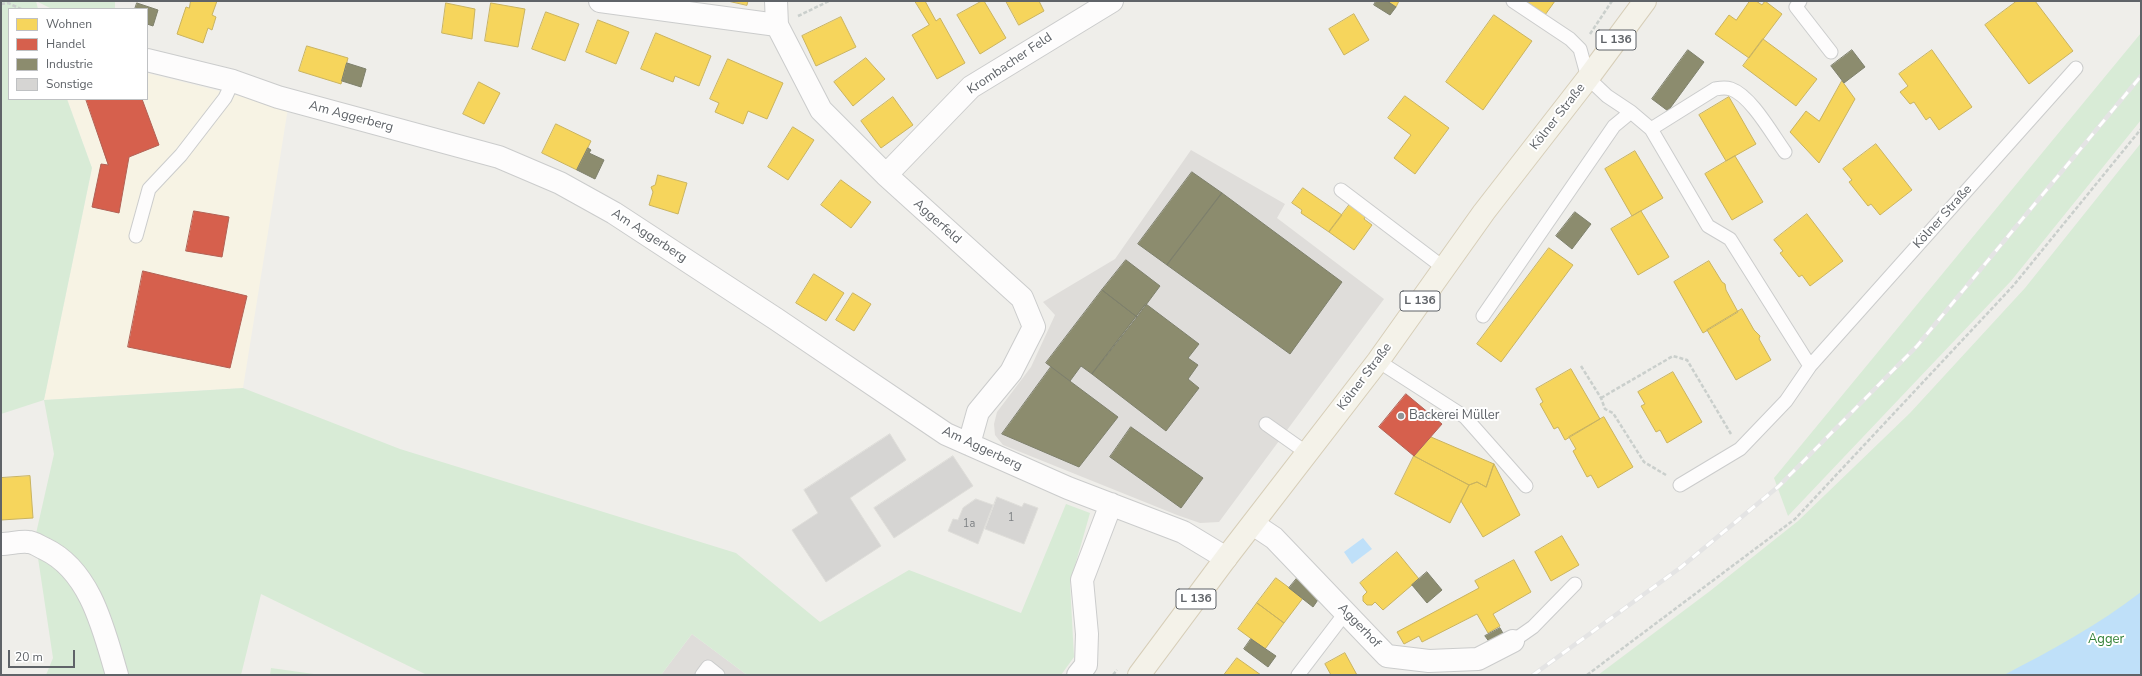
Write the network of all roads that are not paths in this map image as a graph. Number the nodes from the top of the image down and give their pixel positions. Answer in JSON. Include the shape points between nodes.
{"nodes":[{"id":1,"x":600,"y":1,"type":"edge"},
{"id":2,"x":776,"y":1,"type":"edge"},
{"id":3,"x":1112,"y":1,"type":"edge"},
{"id":4,"x":1512,"y":1,"type":"edge"},
{"id":5,"x":1645,"y":1,"type":"edge"},
{"id":6,"x":1796,"y":3,"type":"edge"},
{"id":7,"x":778,"y":26,"type":"junction"},
{"id":8,"x":1831,"y":52,"type":"dead end"},
{"id":9,"x":148,"y":60,"type":"edge"},
{"id":10,"x":2076,"y":68,"type":"dead end"},
{"id":11,"x":1588,"y":78,"type":"junction"},
{"id":12,"x":233,"y":81,"type":"junction"},
{"id":13,"x":1631,"y":112,"type":"junction"},
{"id":14,"x":1651,"y":129,"type":"junction"},
{"id":15,"x":1785,"y":152,"type":"dead end"},
{"id":16,"x":886,"y":175,"type":"junction"},
{"id":17,"x":1341,"y":190,"type":"dead end"},
{"id":18,"x":136,"y":236,"type":"dead end"},
{"id":19,"x":1444,"y":268,"type":"junction"},
{"id":20,"x":1483,"y":316,"type":"dead end"},
{"id":21,"x":1378,"y":361,"type":"junction"},
{"id":22,"x":1810,"y":366,"type":"junction"},
{"id":23,"x":1266,"y":424,"type":"dead end"},
{"id":24,"x":969,"y":444,"type":"junction"},
{"id":25,"x":1307,"y":453,"type":"junction"},
{"id":26,"x":1680,"y":485,"type":"road end"},
{"id":27,"x":1526,"y":486,"type":"dead end"},
{"id":28,"x":1110,"y":504,"type":"junction"},
{"id":29,"x":1253,"y":524,"type":"junction"},
{"id":30,"x":1,"y":544,"type":"edge"},
{"id":31,"x":1226,"y":558,"type":"junction"},
{"id":32,"x":1575,"y":584,"type":"dead end"},
{"id":33,"x":1346,"y":612,"type":"junction"},
{"id":34,"x":1513,"y":641,"type":"joint"},
{"id":35,"x":116,"y":675,"type":"edge"},
{"id":36,"x":702,"y":675,"type":"edge"},
{"id":37,"x":718,"y":675,"type":"edge"},
{"id":38,"x":1078,"y":675,"type":"edge"},
{"id":39,"x":1139,"y":675,"type":"edge"},
{"id":40,"x":1298,"y":675,"type":"edge"}],
"edges":[{"from":1,"to":7,"type":"street"},
{"from":2,"to":7,"type":"street","name":"Aggerfeld"},
{"from":3,"to":16,"type":"street","name":"Krombacher Feld","via":[[971,87]]},
{"from":4,"to":11,"type":"lane","via":[[1570,39],[1580,49]]},
{"from":5,"to":11,"type":"main road","name":"Kölner Straße","number":"L 136"},
{"from":6,"to":8,"type":"lane"},
{"from":7,"to":16,"type":"street","name":"Aggerfeld","via":[[822,110]]},
{"from":9,"to":12,"type":"street","name":"Am Aggerberg"},
{"from":10,"to":22,"type":"lane","name":"Kölner Straße"},
{"from":11,"to":13,"type":"lane","name":"Kölner Straße","via":[[1607,96]]},
{"from":11,"to":19,"type":"main road","name":"Kölner Straße","number":"L 136"},
{"from":12,"to":18,"type":"lane","via":[[225,98],[181,155],[149,189]]},
{"from":12,"to":24,"type":"street","name":"Am Aggerberg","via":[[278,97],[499,157],[560,183],[627,222],[946,434]]},
{"from":13,"to":14,"type":"lane","name":"Kölner Straße"},
{"from":13,"to":20,"type":"lane","via":[[1614,126]]},
{"from":14,"to":15,"type":"lane","via":[[1716,89],[1724,87],[1732,89],[1750,104]]},
{"from":14,"to":22,"type":"lane","name":"Kölner Straße","via":[[1708,226],[1730,239]]},
{"from":16,"to":24,"type":"street","name":"Aggerfeld","via":[[1022,298],[1034,327],[1011,372],[978,412]]},
{"from":17,"to":19,"type":"lane"},
{"from":19,"to":21,"type":"main road","name":"Kölner Straße","number":"L 136"},
{"from":21,"to":25,"type":"main road","name":"Kölner Straße","number":"L 136"},
{"from":21,"to":27,"type":"lane","via":[[1465,417]]},
{"from":22,"to":26,"type":"lane","name":"Kölner Straße","via":[[1786,401],[1740,449]]},
{"from":23,"to":25,"type":"lane"},
{"from":24,"to":28,"type":"street","name":"Am Aggerberg"},
{"from":25,"to":29,"type":"main road","name":"Kölner Straße","number":"L 136"},
{"from":28,"to":31,"type":"street","name":"Am Aggerberg","via":[[1183,532]]},
{"from":28,"to":38,"type":"street","via":[[1082,580],[1087,634],[1086,665]]},
{"from":29,"to":31,"type":"main road","name":"Kölner Straße","number":"L 136"},
{"from":29,"to":33,"type":"street","name":"Aggerhof","via":[[1274,538]]},
{"from":30,"to":35,"type":"street","via":[[30,542],[56,555],[71,569],[88,595],[103,629]]},
{"from":31,"to":39,"type":"main road","name":"Kölner Straße","number":"L 136"},
{"from":32,"to":34,"type":"lane","via":[[1533,627]]},
{"from":33,"to":34,"type":"street","name":"Aggerhof","via":[[1387,656],[1430,661],[1478,659]]},
{"from":33,"to":40,"type":"lane"},
{"from":36,"to":37,"type":"lane","via":[[708,667]]}]}
